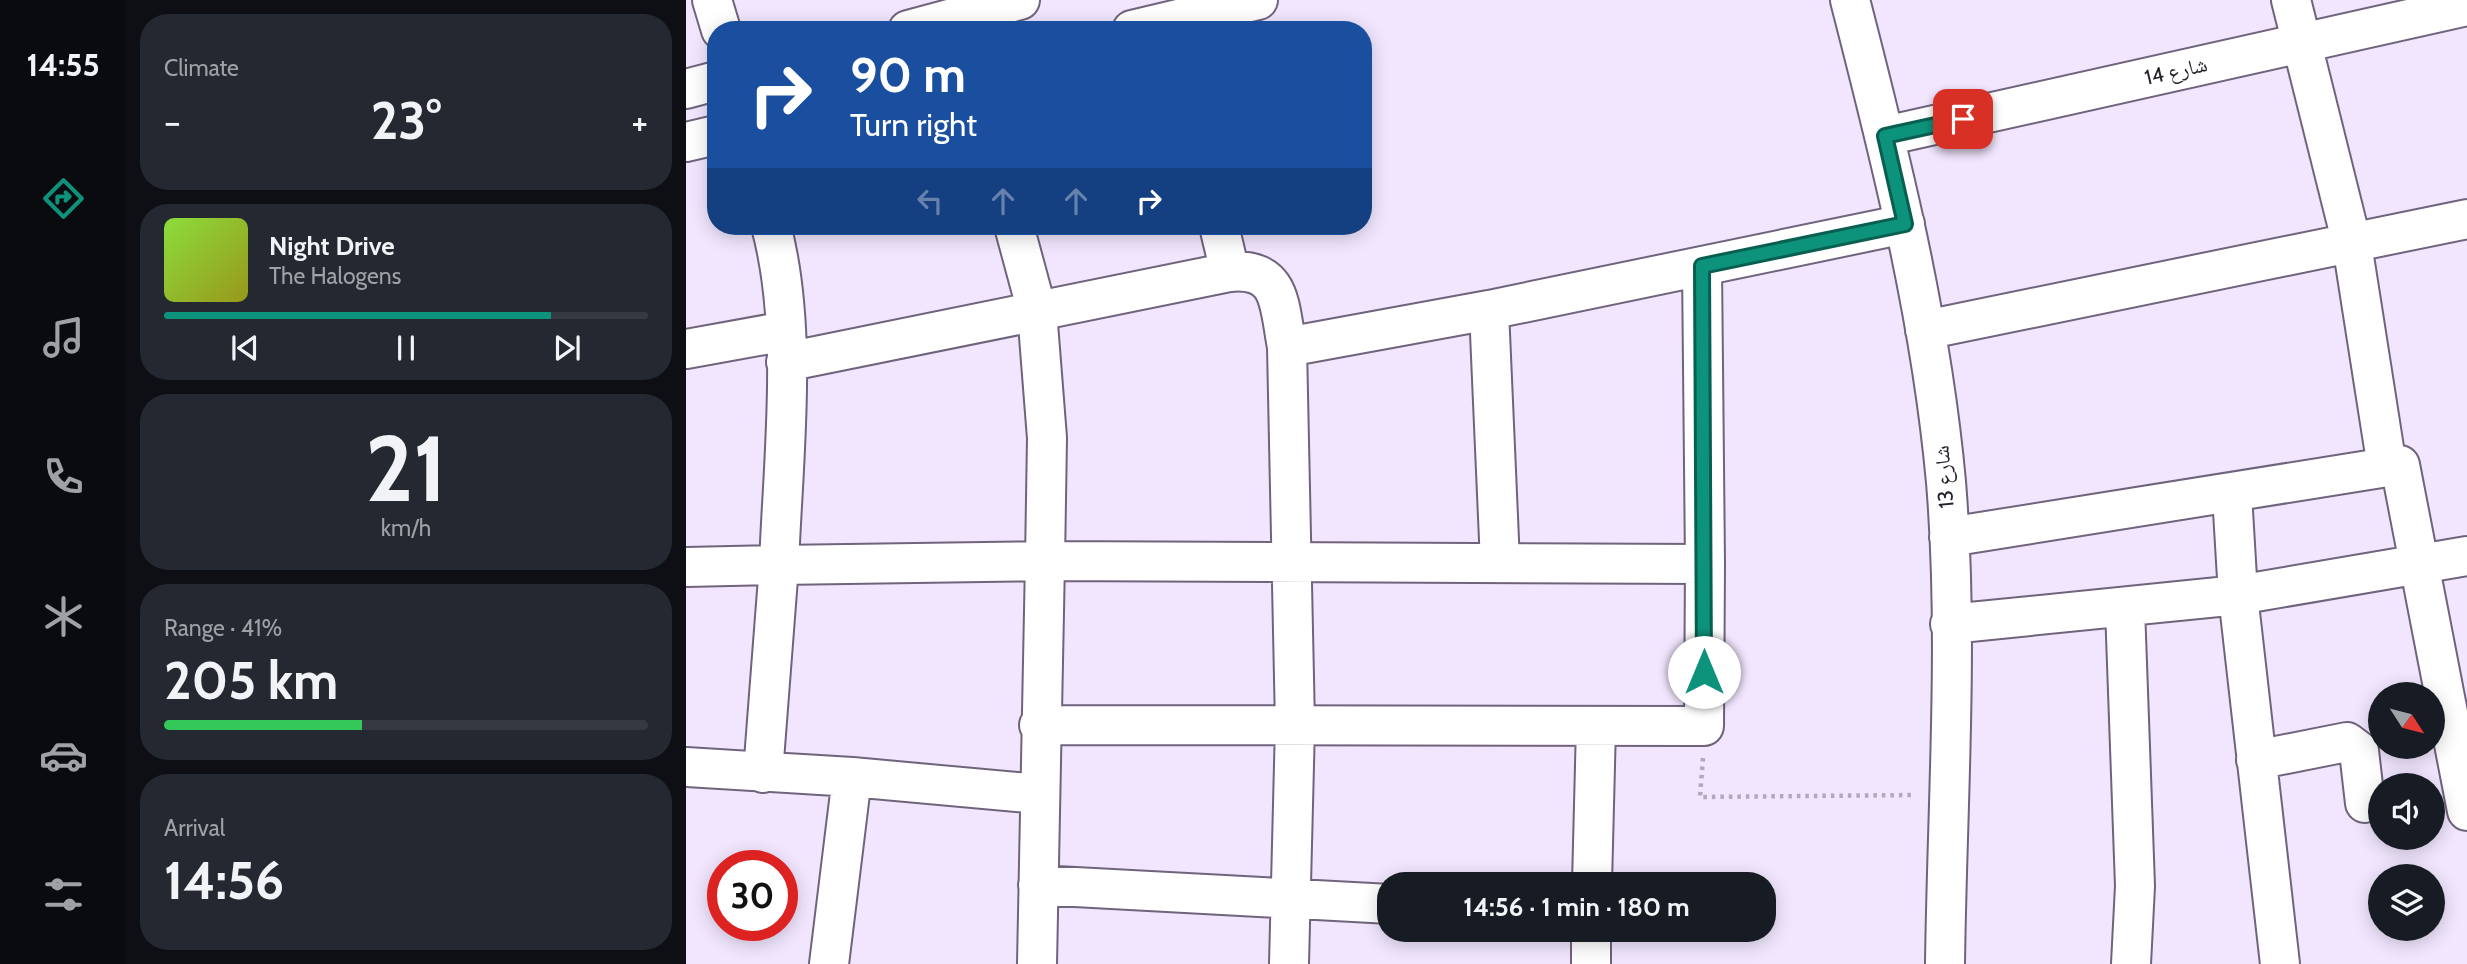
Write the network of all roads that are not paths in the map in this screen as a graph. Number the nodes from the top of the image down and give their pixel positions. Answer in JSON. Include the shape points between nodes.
{"nodes":[{"id":1,"x":712,"y":0,"type":"edge"},
{"id":2,"x":1020,"y":0,"type":"edge"},
{"id":3,"x":1258,"y":0,"type":"edge"},
{"id":4,"x":1850,"y":0,"type":"edge"},
{"id":5,"x":2291,"y":0,"type":"edge"},
{"id":6,"x":2467,"y":6,"type":"edge"},
{"id":7,"x":955,"y":8,"type":"edge"},
{"id":8,"x":718,"y":21,"type":"edge"},
{"id":9,"x":927,"y":21,"type":"edge"},
{"id":10,"x":1185,"y":21,"type":"edge"},
{"id":11,"x":2302,"y":43,"type":"junction"},
{"id":12,"x":707,"y":83,"type":"edge"},
{"id":13,"x":686,"y":89,"type":"edge"},
{"id":14,"x":1885,"y":136,"type":"junction"},
{"id":15,"x":707,"y":137,"type":"edge"},
{"id":16,"x":686,"y":142,"type":"edge"},
{"id":17,"x":1905,"y":224,"type":"junction"},
{"id":18,"x":2465,"y":229,"type":"edge"},
{"id":19,"x":773,"y":235,"type":"edge"},
{"id":20,"x":1016,"y":235,"type":"edge"},
{"id":21,"x":1221,"y":235,"type":"edge"},
{"id":22,"x":2352,"y":244,"type":"junction"},
{"id":23,"x":1702,"y":266,"type":"junction"},
{"id":24,"x":1230,"y":272,"type":"junction"},
{"id":25,"x":1489,"y":310,"type":"junction"},
{"id":26,"x":1037,"y":311,"type":"junction"},
{"id":27,"x":1925,"y":330,"type":"junction"},
{"id":28,"x":786,"y":347,"type":"junction"},
{"id":29,"x":1287,"y":347,"type":"junction"},
{"id":30,"x":686,"y":349,"type":"edge"},
{"id":31,"x":2387,"y":467,"type":"junction"},
{"id":32,"x":2232,"y":494,"type":"junction"},
{"id":33,"x":1949,"y":537,"type":"junction"},
{"id":34,"x":2467,"y":556,"type":"edge"},
{"id":35,"x":1045,"y":561,"type":"junction"},
{"id":36,"x":1292,"y":562,"type":"junction"},
{"id":37,"x":1500,"y":563,"type":"junction"},
{"id":38,"x":1705,"y":564,"type":"junction"},
{"id":39,"x":779,"y":565,"type":"junction"},
{"id":40,"x":2418,"y":565,"type":"junction"},
{"id":41,"x":686,"y":567,"type":"edge"},
{"id":42,"x":2238,"y":595,"type":"junction"},
{"id":43,"x":2125,"y":608,"type":"junction"},
{"id":44,"x":1950,"y":624,"type":"junction"},
{"id":45,"x":1039,"y":725,"type":"junction"},
{"id":46,"x":1295,"y":725,"type":"junction"},
{"id":47,"x":1596,"y":726,"type":"junction"},
{"id":48,"x":2256,"y":760,"type":"junction"},
{"id":49,"x":686,"y":767,"type":"edge"},
{"id":50,"x":763,"y":773,"type":"junction"},
{"id":51,"x":852,"y":778,"type":"junction"},
{"id":52,"x":1039,"y":794,"type":"junction"},
{"id":53,"x":2365,"y":803,"type":"dead end"},
{"id":54,"x":2467,"y":811,"type":"edge"},
{"id":55,"x":1592,"y":872,"type":"edge"},
{"id":56,"x":1038,"y":885,"type":"junction"},
{"id":57,"x":1289,"y":898,"type":"junction"},
{"id":58,"x":1377,"y":903,"type":"edge"},
{"id":59,"x":1591,"y":942,"type":"edge"},
{"id":60,"x":829,"y":964,"type":"edge"},
{"id":61,"x":1037,"y":964,"type":"edge"},
{"id":62,"x":1289,"y":964,"type":"edge"},
{"id":63,"x":1591,"y":964,"type":"edge"},
{"id":64,"x":1945,"y":964,"type":"edge"},
{"id":65,"x":2131,"y":964,"type":"edge"},
{"id":66,"x":2280,"y":964,"type":"edge"}],
"edges":[{"from":1,"to":8,"type":"street"},
{"from":2,"to":7,"type":"street"},
{"from":3,"to":10,"type":"street"},
{"from":4,"to":14,"type":"street","name":"شارع 13"},
{"from":5,"to":11,"type":"street"},
{"from":6,"to":11,"type":"street","name":"شارع 14"},
{"from":7,"to":9,"type":"street"},
{"from":11,"to":14,"type":"street","name":"شارع 14"},
{"from":11,"to":22,"type":"street"},
{"from":12,"to":13,"type":"street"},
{"from":14,"to":17,"type":"street","name":"شارع 13"},
{"from":15,"to":16,"type":"street"},
{"from":17,"to":23,"type":"street"},
{"from":17,"to":27,"type":"street","name":"شارع 13"},
{"from":18,"to":22,"type":"street"},
{"from":19,"to":28,"type":"street"},
{"from":20,"to":26,"type":"street"},
{"from":21,"to":24,"type":"street"},
{"from":22,"to":27,"type":"street"},
{"from":22,"to":31,"type":"street"},
{"from":23,"to":25,"type":"street"},
{"from":23,"to":38,"type":"street"},
{"from":24,"to":26,"type":"street"},
{"from":24,"to":29,"type":"street","via":[[1247,270],[1275,287]]},
{"from":25,"to":29,"type":"street"},
{"from":25,"to":37,"type":"street"},
{"from":26,"to":28,"type":"street"},
{"from":26,"to":35,"type":"street","via":[[1047,438]]},
{"from":27,"to":33,"type":"street","name":"شارع 13","via":[[1941,433]]},
{"from":28,"to":30,"type":"street"},
{"from":28,"to":39,"type":"street"},
{"from":29,"to":36,"type":"street"},
{"from":31,"to":32,"type":"street"},
{"from":31,"to":40,"type":"street","via":[[2400,465]]},
{"from":32,"to":33,"type":"street"},
{"from":32,"to":42,"type":"street"},
{"from":33,"to":44,"type":"street","name":"شارع 13"},
{"from":34,"to":40,"type":"street"},
{"from":35,"to":36,"type":"street"},
{"from":35,"to":39,"type":"street"},
{"from":35,"to":45,"type":"street"},
{"from":36,"to":37,"type":"street"},
{"from":36,"to":46,"type":"street"},
{"from":37,"to":38,"type":"street"},
{"from":38,"to":47,"type":"street","via":[[1704,726]]},
{"from":39,"to":41,"type":"street"},
{"from":39,"to":50,"type":"street"},
{"from":40,"to":42,"type":"street"},
{"from":40,"to":54,"type":"street"},
{"from":42,"to":43,"type":"street"},
{"from":42,"to":48,"type":"street"},
{"from":43,"to":44,"type":"street"},
{"from":43,"to":65,"type":"street","via":[[2135,886]]},
{"from":44,"to":64,"type":"street","name":"شارع 13"},
{"from":45,"to":46,"type":"street"},
{"from":45,"to":52,"type":"street"},
{"from":46,"to":47,"type":"street"},
{"from":46,"to":57,"type":"street"},
{"from":47,"to":55,"type":"street"},
{"from":48,"to":53,"type":"street","via":[[2347,742],[2358,751]]},
{"from":48,"to":66,"type":"street"},
{"from":49,"to":50,"type":"street"},
{"from":50,"to":51,"type":"street"},
{"from":51,"to":52,"type":"street"},
{"from":51,"to":60,"type":"street"},
{"from":52,"to":56,"type":"street"},
{"from":56,"to":57,"type":"street"},
{"from":56,"to":61,"type":"street"},
{"from":57,"to":58,"type":"street"},
{"from":57,"to":62,"type":"street"},
{"from":59,"to":63,"type":"street"}]}
